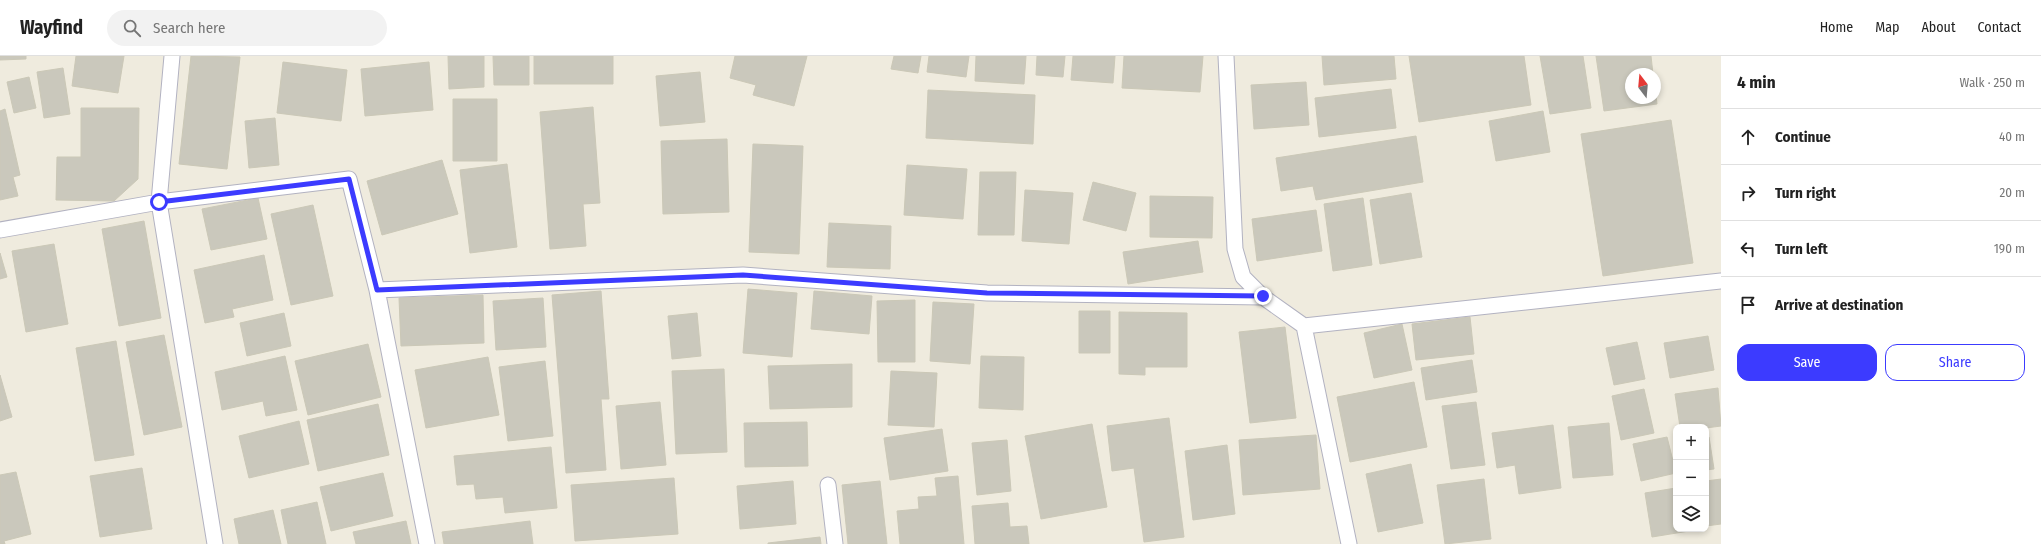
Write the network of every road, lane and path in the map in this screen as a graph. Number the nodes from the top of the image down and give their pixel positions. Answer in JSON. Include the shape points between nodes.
{"nodes":[{"id":1,"x":172,"y":56,"type":"edge"},
{"id":2,"x":1226,"y":56,"type":"edge"},
{"id":3,"x":159,"y":202,"type":"junction"},
{"id":4,"x":0,"y":230,"type":"edge"},
{"id":5,"x":1721,"y":281,"type":"edge"},
{"id":6,"x":377,"y":290,"type":"junction"},
{"id":7,"x":1263,"y":296,"type":"junction"},
{"id":8,"x":1304,"y":326,"type":"junction"},
{"id":9,"x":828,"y":485,"type":"dead end"},
{"id":10,"x":215,"y":544,"type":"edge"},
{"id":11,"x":427,"y":544,"type":"edge"},
{"id":12,"x":835,"y":544,"type":"edge"},
{"id":13,"x":1349,"y":544,"type":"edge"}],
"edges":[{"from":1,"to":3,"type":"lane"},
{"from":2,"to":7,"type":"lane","via":[[1234,249],[1243,277]]},
{"from":3,"to":4,"type":"lane"},
{"from":3,"to":6,"type":"lane","via":[[349,179]]},
{"from":3,"to":10,"type":"lane"},
{"from":5,"to":8,"type":"lane"},
{"from":6,"to":7,"type":"lane","via":[[743,275],[987,293]]},
{"from":6,"to":11,"type":"lane"},
{"from":7,"to":8,"type":"lane"},
{"from":8,"to":13,"type":"lane"},
{"from":9,"to":12,"type":"lane"}]}
